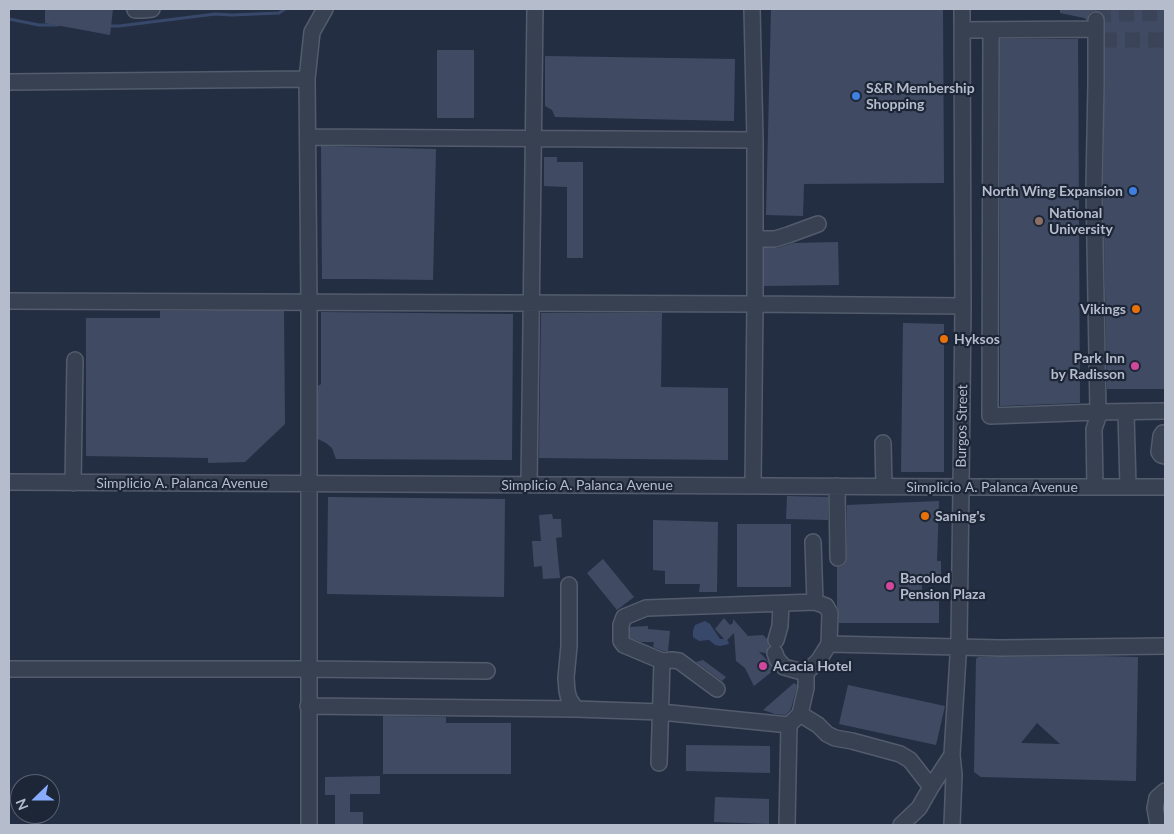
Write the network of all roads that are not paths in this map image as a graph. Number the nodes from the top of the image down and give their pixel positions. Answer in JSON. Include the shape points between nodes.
{"nodes":[{"id":1,"x":135,"y":9,"type":"edge"},
{"id":2,"x":152,"y":9,"type":"edge"},
{"id":3,"x":325,"y":9,"type":"edge"},
{"id":4,"x":535,"y":9,"type":"edge"},
{"id":5,"x":752,"y":9,"type":"edge"},
{"id":6,"x":962,"y":9,"type":"edge"},
{"id":7,"x":962,"y":30,"type":"junction"},
{"id":8,"x":991,"y":30,"type":"junction"},
{"id":9,"x":308,"y":80,"type":"junction"},
{"id":10,"x":9,"y":82,"type":"edge"},
{"id":11,"x":308,"y":137,"type":"junction"},
{"id":12,"x":533,"y":139,"type":"junction"},
{"id":13,"x":755,"y":140,"type":"junction"},
{"id":14,"x":818,"y":224,"type":"dead end"},
{"id":15,"x":755,"y":239,"type":"junction"},
{"id":16,"x":9,"y":301,"type":"edge"},
{"id":17,"x":309,"y":302,"type":"junction"},
{"id":18,"x":532,"y":303,"type":"junction"},
{"id":19,"x":755,"y":304,"type":"junction"},
{"id":20,"x":963,"y":306,"type":"junction"},
{"id":21,"x":75,"y":360,"type":"dead end"},
{"id":22,"x":1126,"y":412,"type":"junction"},
{"id":23,"x":1165,"y":412,"type":"edge"},
{"id":24,"x":1098,"y":414,"type":"junction"},
{"id":25,"x":1165,"y":433,"type":"edge"},
{"id":26,"x":883,"y":442,"type":"dead end"},
{"id":27,"x":1165,"y":456,"type":"edge"},
{"id":28,"x":9,"y":482,"type":"edge"},
{"id":29,"x":73,"y":482,"type":"junction"},
{"id":30,"x":309,"y":483,"type":"junction"},
{"id":31,"x":529,"y":484,"type":"junction"},
{"id":32,"x":753,"y":486,"type":"junction"},
{"id":33,"x":838,"y":486,"type":"junction"},
{"id":34,"x":884,"y":486,"type":"junction"},
{"id":35,"x":961,"y":487,"type":"junction"},
{"id":36,"x":1100,"y":487,"type":"junction"},
{"id":37,"x":1128,"y":487,"type":"junction"},
{"id":38,"x":1165,"y":487,"type":"edge"},
{"id":39,"x":813,"y":542,"type":"dead end"},
{"id":40,"x":838,"y":558,"type":"dead end"},
{"id":41,"x":569,"y":585,"type":"dead end"},
{"id":42,"x":815,"y":602,"type":"junction"},
{"id":43,"x":781,"y":604,"type":"junction"},
{"id":44,"x":829,"y":644,"type":"junction"},
{"id":45,"x":1165,"y":646,"type":"edge"},
{"id":46,"x":959,"y":648,"type":"junction"},
{"id":47,"x":662,"y":661,"type":"junction"},
{"id":48,"x":9,"y":669,"type":"edge"},
{"id":49,"x":308,"y":669,"type":"junction"},
{"id":50,"x":487,"y":671,"type":"dead end"},
{"id":51,"x":806,"y":673,"type":"junction"},
{"id":52,"x":717,"y":690,"type":"dead end"},
{"id":53,"x":308,"y":706,"type":"junction"},
{"id":54,"x":576,"y":709,"type":"junction"},
{"id":55,"x":661,"y":712,"type":"junction"},
{"id":56,"x":800,"y":714,"type":"junction"},
{"id":57,"x":789,"y":726,"type":"junction"},
{"id":58,"x":952,"y":755,"type":"junction"},
{"id":59,"x":659,"y":763,"type":"dead end"},
{"id":60,"x":931,"y":787,"type":"junction"},
{"id":61,"x":1165,"y":791,"type":"edge"},
{"id":62,"x":309,"y":825,"type":"edge"},
{"id":63,"x":787,"y":825,"type":"edge"},
{"id":64,"x":901,"y":825,"type":"edge"},
{"id":65,"x":952,"y":825,"type":"edge"},
{"id":66,"x":1158,"y":825,"type":"edge"}],
"edges":[{"from":1,"to":2,"type":"street"},
{"from":3,"to":9,"type":"street","via":[[312,32]]},
{"from":4,"to":12,"type":"street"},
{"from":5,"to":13,"type":"street"},
{"from":6,"to":7,"type":"street","name":"Burgos Street"},
{"from":7,"to":8,"type":"street"},
{"from":7,"to":20,"type":"street","name":"Burgos Street"},
{"from":8,"to":24,"type":"street","via":[[1097,32],[1094,187]]},
{"from":8,"to":24,"type":"street","via":[[990,416]]},
{"from":9,"to":10,"type":"street"},
{"from":9,"to":11,"type":"street"},
{"from":11,"to":12,"type":"street"},
{"from":11,"to":17,"type":"street"},
{"from":12,"to":13,"type":"street"},
{"from":12,"to":18,"type":"street"},
{"from":13,"to":15,"type":"street"},
{"from":14,"to":15,"type":"street","via":[[775,239]]},
{"from":15,"to":19,"type":"street"},
{"from":16,"to":17,"type":"street"},
{"from":17,"to":18,"type":"street"},
{"from":17,"to":30,"type":"street"},
{"from":18,"to":19,"type":"street"},
{"from":18,"to":31,"type":"street"},
{"from":19,"to":20,"type":"street"},
{"from":19,"to":32,"type":"street"},
{"from":20,"to":35,"type":"street","name":"Burgos Street"},
{"from":21,"to":29,"type":"street"},
{"from":22,"to":23,"type":"street"},
{"from":22,"to":24,"type":"street"},
{"from":22,"to":37,"type":"street"},
{"from":24,"to":36,"type":"street","via":[[1094,429]]},
{"from":25,"to":27,"type":"street","via":[[1161,436],[1159,452]]},
{"from":26,"to":34,"type":"street"},
{"from":28,"to":29,"type":"street","name":"Simplicio A. Palanca Avenue"},
{"from":29,"to":30,"type":"street","name":"Simplicio A. Palanca Avenue"},
{"from":30,"to":31,"type":"street","name":"Simplicio A. Palanca Avenue"},
{"from":30,"to":49,"type":"street"},
{"from":31,"to":32,"type":"street","name":"Simplicio A. Palanca Avenue"},
{"from":32,"to":33,"type":"street","name":"Simplicio A. Palanca Avenue"},
{"from":33,"to":34,"type":"street","name":"Simplicio A. Palanca Avenue"},
{"from":33,"to":40,"type":"street"},
{"from":34,"to":35,"type":"street","name":"Simplicio A. Palanca Avenue"},
{"from":35,"to":36,"type":"street","name":"Simplicio A. Palanca Avenue"},
{"from":35,"to":46,"type":"street","name":"Burgos Street"},
{"from":36,"to":37,"type":"street","name":"Simplicio A. Palanca Avenue"},
{"from":37,"to":38,"type":"street","name":"Simplicio A. Palanca Avenue"},
{"from":39,"to":42,"type":"street"},
{"from":41,"to":54,"type":"street","via":[[566,678],[569,699]]},
{"from":42,"to":43,"type":"street"},
{"from":42,"to":44,"type":"street","via":[[826,606],[830,613]]},
{"from":43,"to":47,"type":"street","via":[[646,608],[624,617],[621,624],[624,645]]},
{"from":43,"to":51,"type":"street","via":[[777,659],[784,667]]},
{"from":44,"to":46,"type":"street"},
{"from":44,"to":51,"type":"street"},
{"from":45,"to":46,"type":"street"},
{"from":46,"to":58,"type":"street","name":"Burgos Street"},
{"from":47,"to":52,"type":"street","via":[[679,661]]},
{"from":47,"to":55,"type":"street"},
{"from":48,"to":49,"type":"street"},
{"from":49,"to":50,"type":"street"},
{"from":49,"to":53,"type":"street"},
{"from":51,"to":56,"type":"street"},
{"from":53,"to":54,"type":"street"},
{"from":53,"to":62,"type":"street"},
{"from":54,"to":55,"type":"street"},
{"from":55,"to":57,"type":"street"},
{"from":55,"to":59,"type":"street"},
{"from":56,"to":57,"type":"street"},
{"from":56,"to":60,"type":"street","via":[[835,738],[900,754],[910,760]]},
{"from":57,"to":63,"type":"street"},
{"from":58,"to":60,"type":"street","name":"Burgos Street"},
{"from":58,"to":65,"type":"street"},
{"from":60,"to":64,"type":"street","name":"Burgos Street","via":[[919,808]]},
{"from":61,"to":66,"type":"street","via":[[1157,798]]}]}
